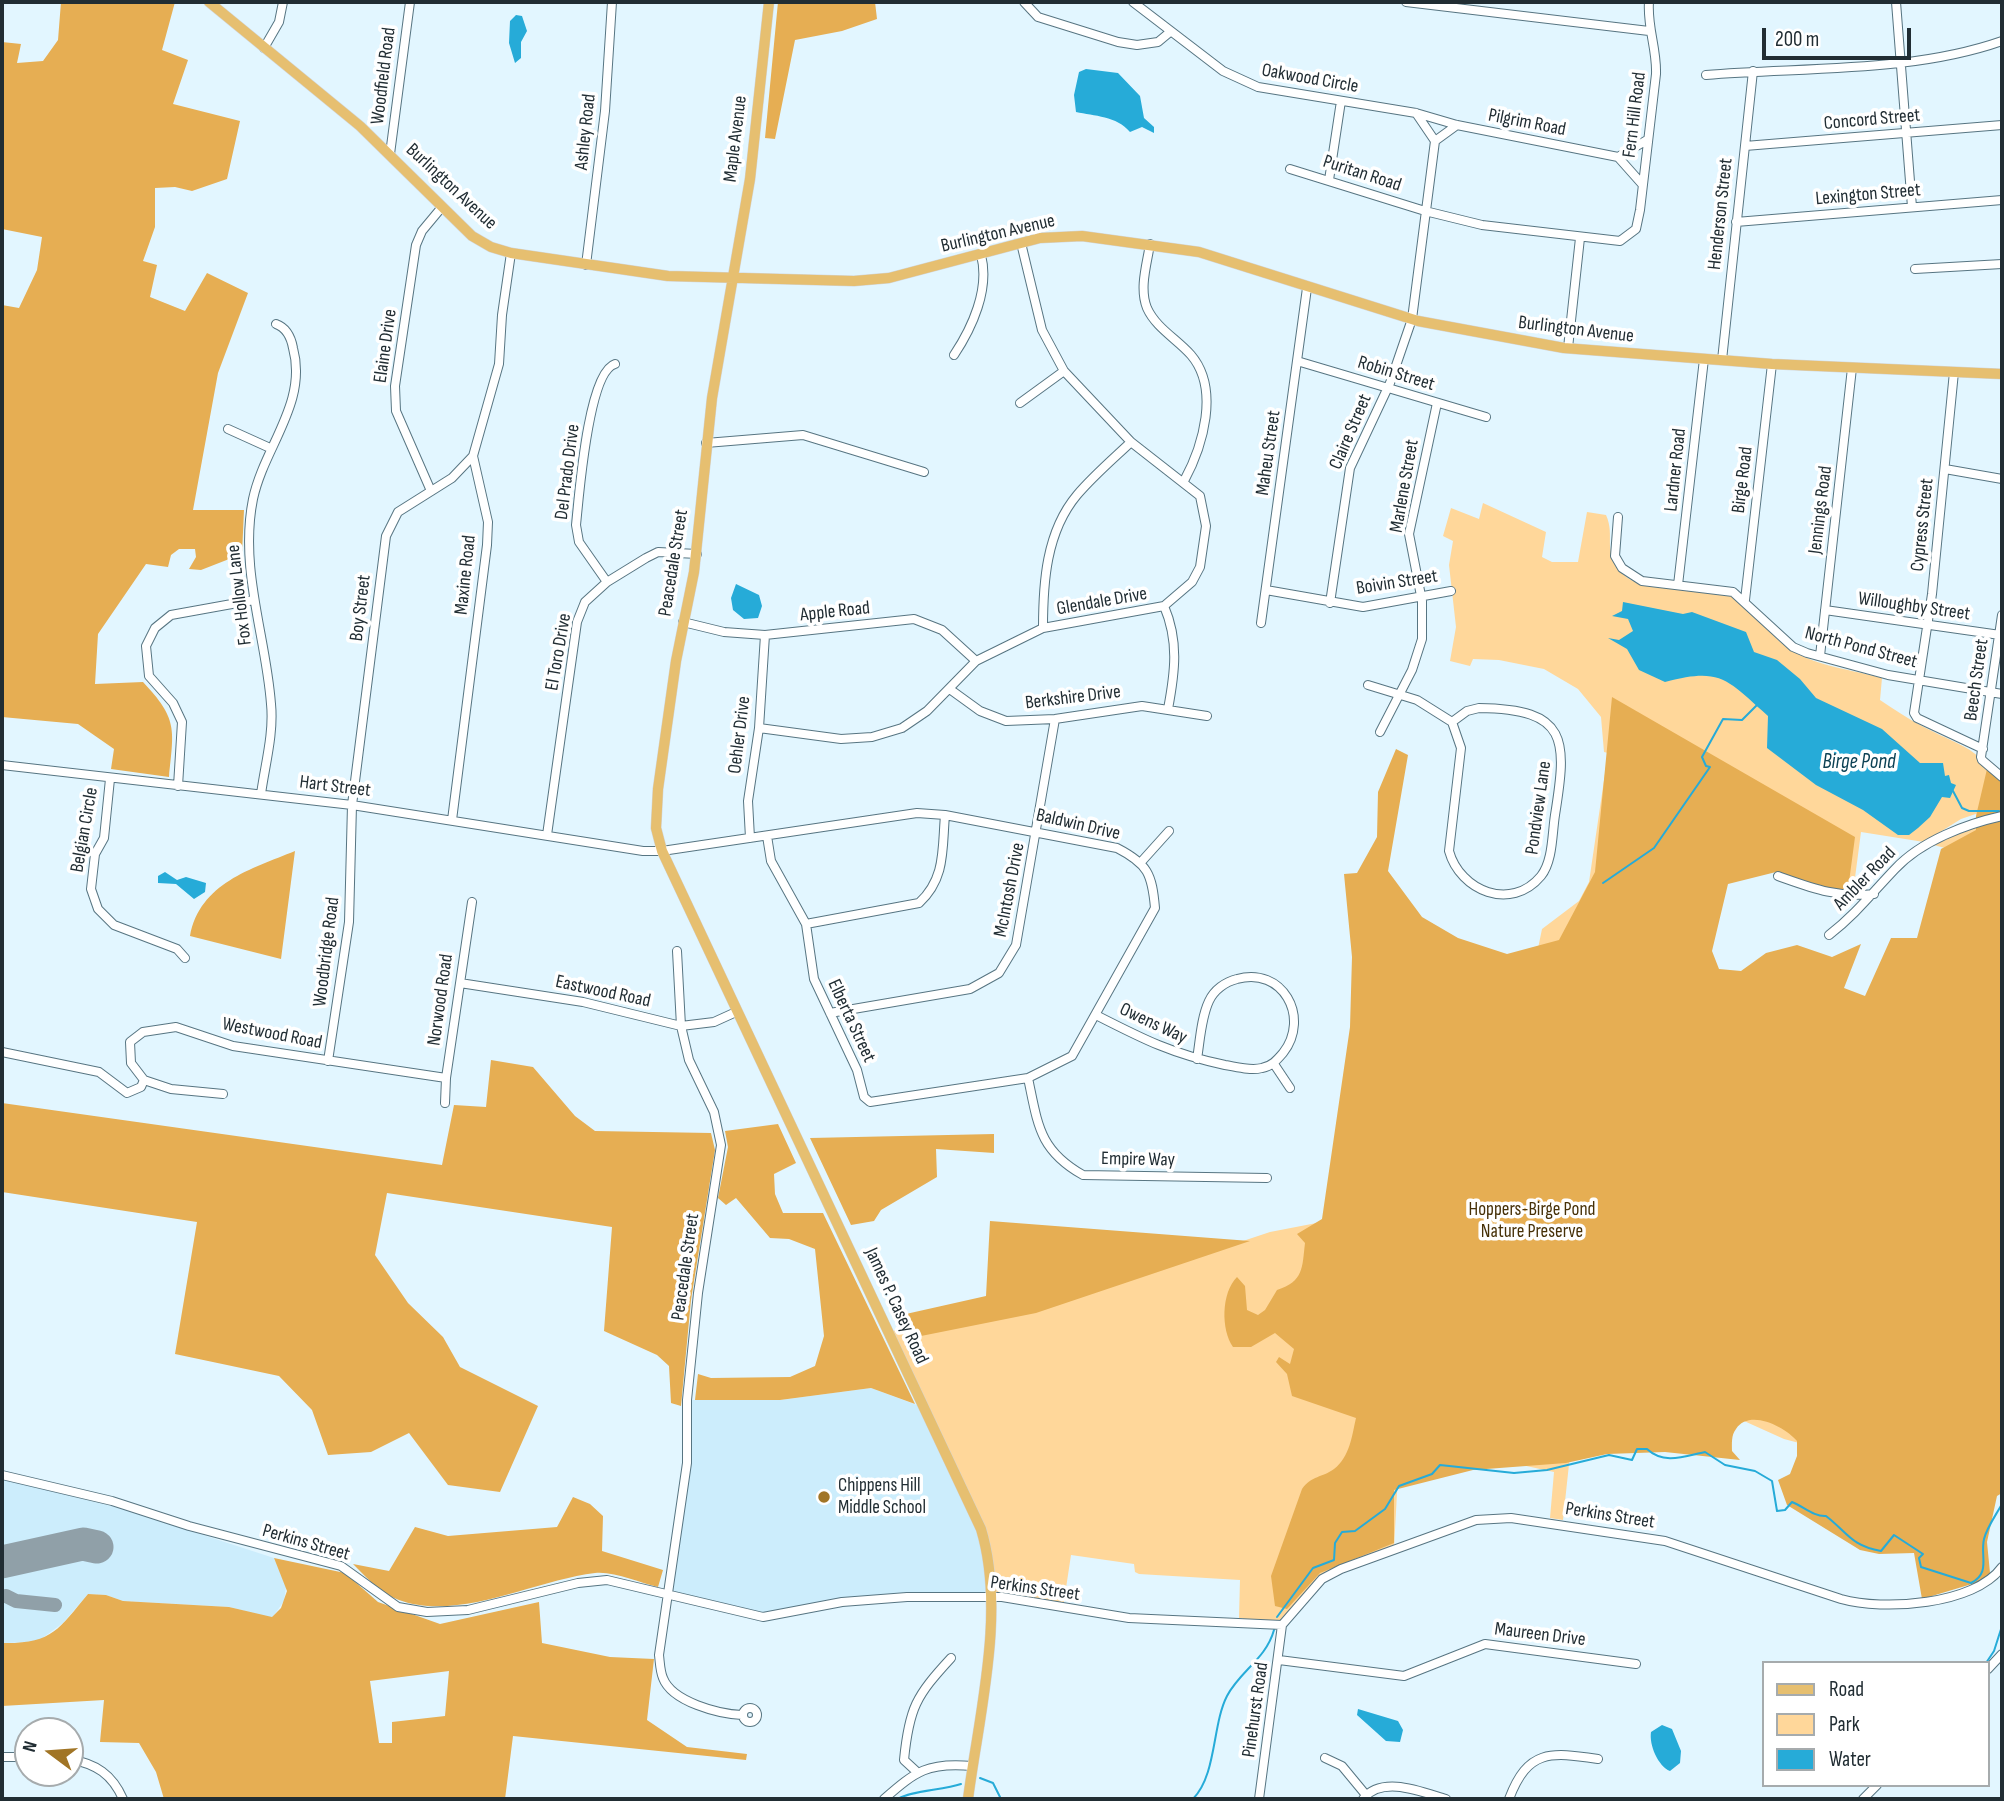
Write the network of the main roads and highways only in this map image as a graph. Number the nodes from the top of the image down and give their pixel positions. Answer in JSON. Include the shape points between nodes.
{"nodes":[{"id":1,"x":209,"y":2,"type":"edge"},
{"id":2,"x":769,"y":2,"type":"edge"},
{"id":3,"x":732,"y":279,"type":"junction"},
{"id":4,"x":2002,"y":374,"type":"edge"},
{"id":5,"x":662,"y":852,"type":"joint"},
{"id":6,"x":968,"y":1799,"type":"edge"}],
"edges":[{"from":1,"to":3,"type":"main road","name":"Burlington Avenue","via":[[390,153],[480,242],[511,253],[586,265]]},
{"from":2,"to":3,"type":"main road","name":"Maple Avenue","via":[[750,179]]},
{"from":3,"to":4,"type":"main road","name":"Burlington Avenue","via":[[869,280],[1069,236],[1199,252],[1412,319],[1568,348],[1772,364]]},
{"from":3,"to":5,"type":"main road","name":"Peacedale Street","via":[[706,443],[697,554],[658,789],[656,828]]},
{"from":5,"to":6,"type":"main road","name":"James P. Casey Road","via":[[973,1510],[987,1549],[992,1597]]}]}
